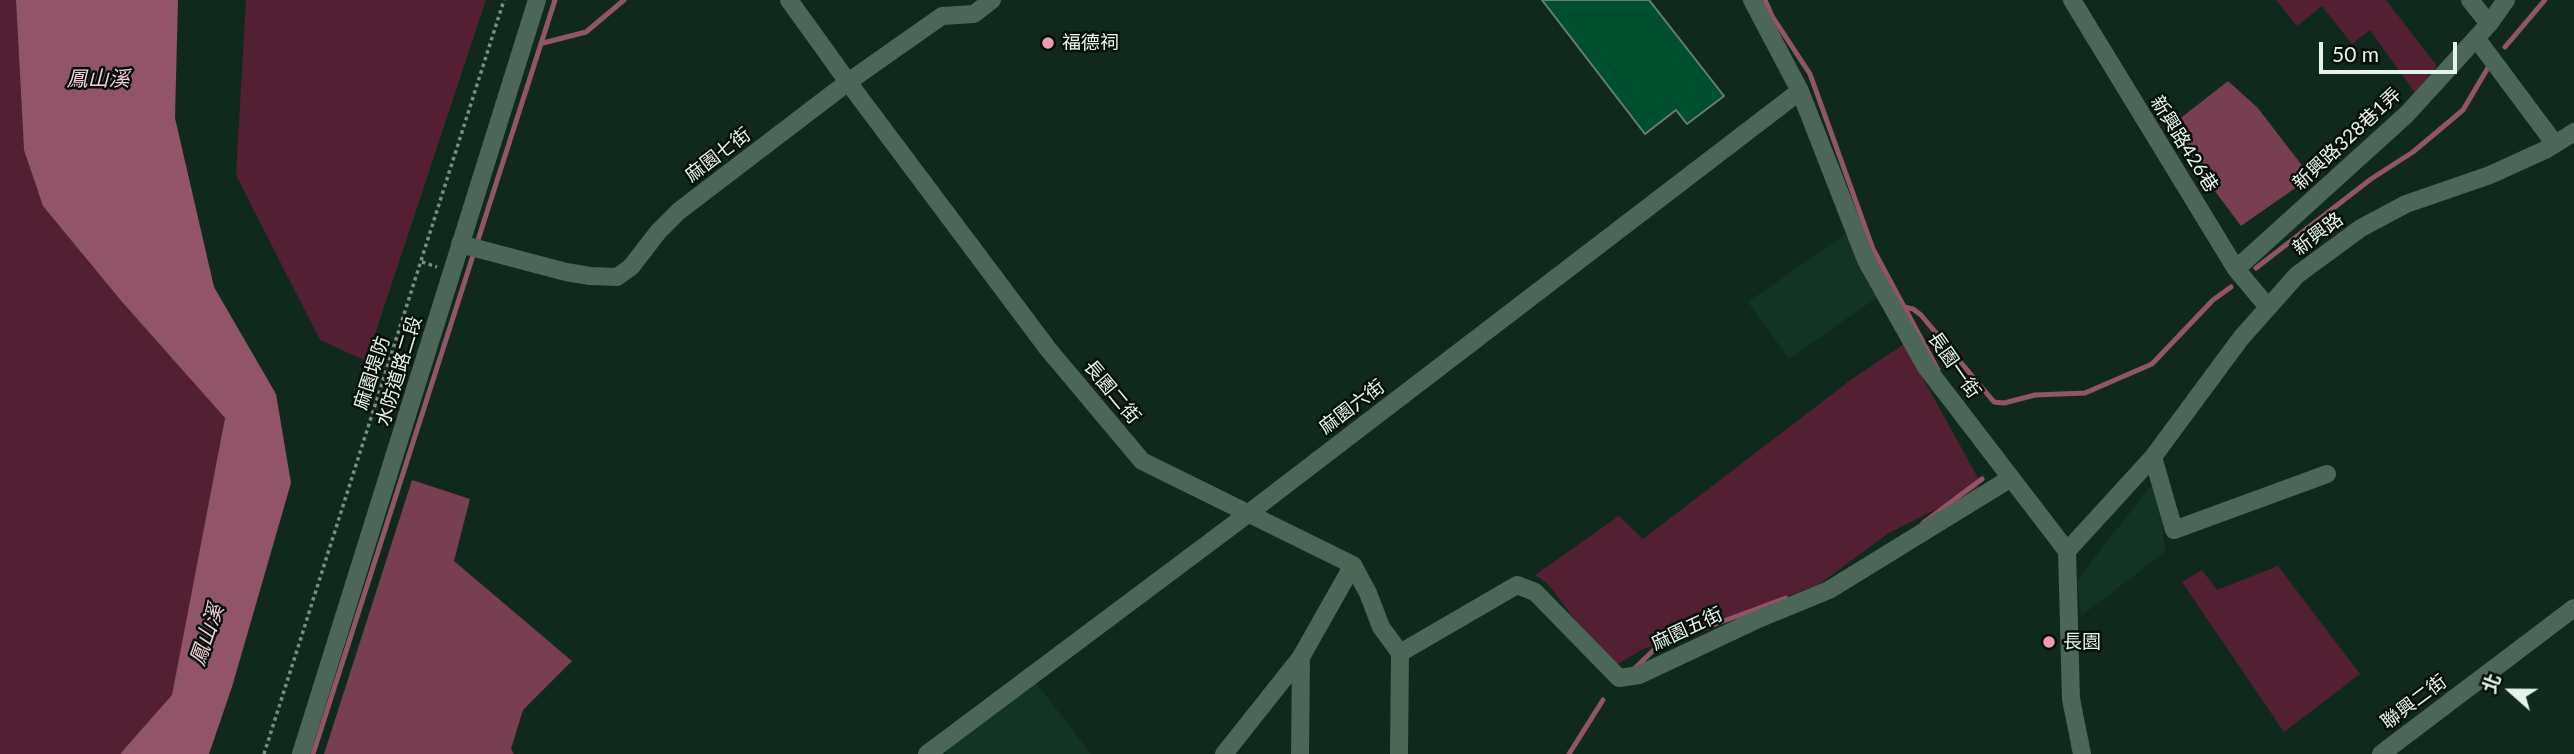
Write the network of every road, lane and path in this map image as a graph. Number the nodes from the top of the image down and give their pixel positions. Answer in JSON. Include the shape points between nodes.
{"nodes":[{"id":1,"x":503,"y":0,"type":"edge"},
{"id":2,"x":537,"y":0,"type":"edge"},
{"id":3,"x":789,"y":0,"type":"edge"},
{"id":4,"x":992,"y":0,"type":"edge"},
{"id":5,"x":1752,"y":0,"type":"edge"},
{"id":6,"x":2072,"y":0,"type":"edge"},
{"id":7,"x":2470,"y":0,"type":"edge"},
{"id":8,"x":2506,"y":0,"type":"edge"},
{"id":9,"x":2489,"y":24,"type":"junction"},
{"id":10,"x":2476,"y":38,"type":"junction"},
{"id":11,"x":848,"y":82,"type":"junction"},
{"id":12,"x":1800,"y":91,"type":"junction"},
{"id":13,"x":2574,"y":132,"type":"edge"},
{"id":14,"x":2555,"y":144,"type":"junction"},
{"id":15,"x":460,"y":244,"type":"junction"},
{"id":16,"x":2236,"y":269,"type":"junction"},
{"id":17,"x":2267,"y":306,"type":"junction"},
{"id":18,"x":2153,"y":457,"type":"junction"},
{"id":19,"x":2327,"y":474,"type":"dead end"},
{"id":20,"x":2011,"y":478,"type":"junction"},
{"id":21,"x":1249,"y":513,"type":"junction"},
{"id":22,"x":2067,"y":551,"type":"junction"},
{"id":23,"x":1353,"y":565,"type":"junction"},
{"id":24,"x":2574,"y":608,"type":"edge"},
{"id":25,"x":1400,"y":653,"type":"junction"},
{"id":26,"x":1301,"y":657,"type":"junction"},
{"id":27,"x":264,"y":754,"type":"edge"},
{"id":28,"x":301,"y":754,"type":"edge"},
{"id":29,"x":927,"y":754,"type":"edge"},
{"id":30,"x":1224,"y":754,"type":"edge"},
{"id":31,"x":1300,"y":754,"type":"edge"},
{"id":32,"x":1399,"y":754,"type":"edge"},
{"id":33,"x":2082,"y":754,"type":"edge"},
{"id":34,"x":2381,"y":754,"type":"edge"}],
"edges":[{"from":1,"to":27,"type":"path","name":"麻園堤防"},
{"from":2,"to":15,"type":"street","name":"水防道路二段"},
{"from":3,"to":11,"type":"street","name":"長園二街"},
{"from":4,"to":11,"type":"street","name":"麻園七街","via":[[974,14],[942,16]]},
{"from":5,"to":12,"type":"street","name":"長園一街"},
{"from":6,"to":16,"type":"street","name":"新興路426巷"},
{"from":7,"to":9,"type":"street"},
{"from":8,"to":9,"type":"street","name":"新興路328巷1弄"},
{"from":9,"to":10,"type":"street","name":"新興路328巷1弄"},
{"from":10,"to":14,"type":"street"},
{"from":10,"to":16,"type":"street","name":"新興路328巷1弄","via":[[2407,114]]},
{"from":11,"to":15,"type":"street","name":"麻園七街","via":[[679,211],[631,267],[617,276],[566,272]]},
{"from":11,"to":21,"type":"street","name":"長園二街","via":[[1048,349],[1142,461]]},
{"from":12,"to":20,"type":"street","name":"長園一街","via":[[1866,260],[1926,367]]},
{"from":12,"to":21,"type":"street","name":"麻園六街"},
{"from":13,"to":14,"type":"street","name":"新興路"},
{"from":14,"to":17,"type":"street","name":"新興路","via":[[2490,175],[2406,204],[2361,228],[2297,275]]},
{"from":15,"to":28,"type":"street","name":"水防道路二段"},
{"from":16,"to":17,"type":"street","name":"新興路426巷"},
{"from":17,"to":18,"type":"street","name":"新興路"},
{"from":18,"to":19,"type":"street","via":[[2174,530]]},
{"from":18,"to":22,"type":"street","name":"新興路"},
{"from":20,"to":22,"type":"street","name":"長園一街"},
{"from":20,"to":25,"type":"street","name":"麻園五街","via":[[1829,590],[1639,675],[1619,678],[1535,592],[1517,585]]},
{"from":21,"to":23,"type":"street","name":"長園二街"},
{"from":21,"to":29,"type":"street","name":"麻園六街"},
{"from":22,"to":33,"type":"street","via":[[2071,699]]},
{"from":23,"to":25,"type":"street","via":[[1381,627]]},
{"from":23,"to":26,"type":"street"},
{"from":24,"to":34,"type":"street","name":"聯興二街"},
{"from":25,"to":32,"type":"street"},
{"from":26,"to":30,"type":"street"},
{"from":26,"to":31,"type":"street"}]}
